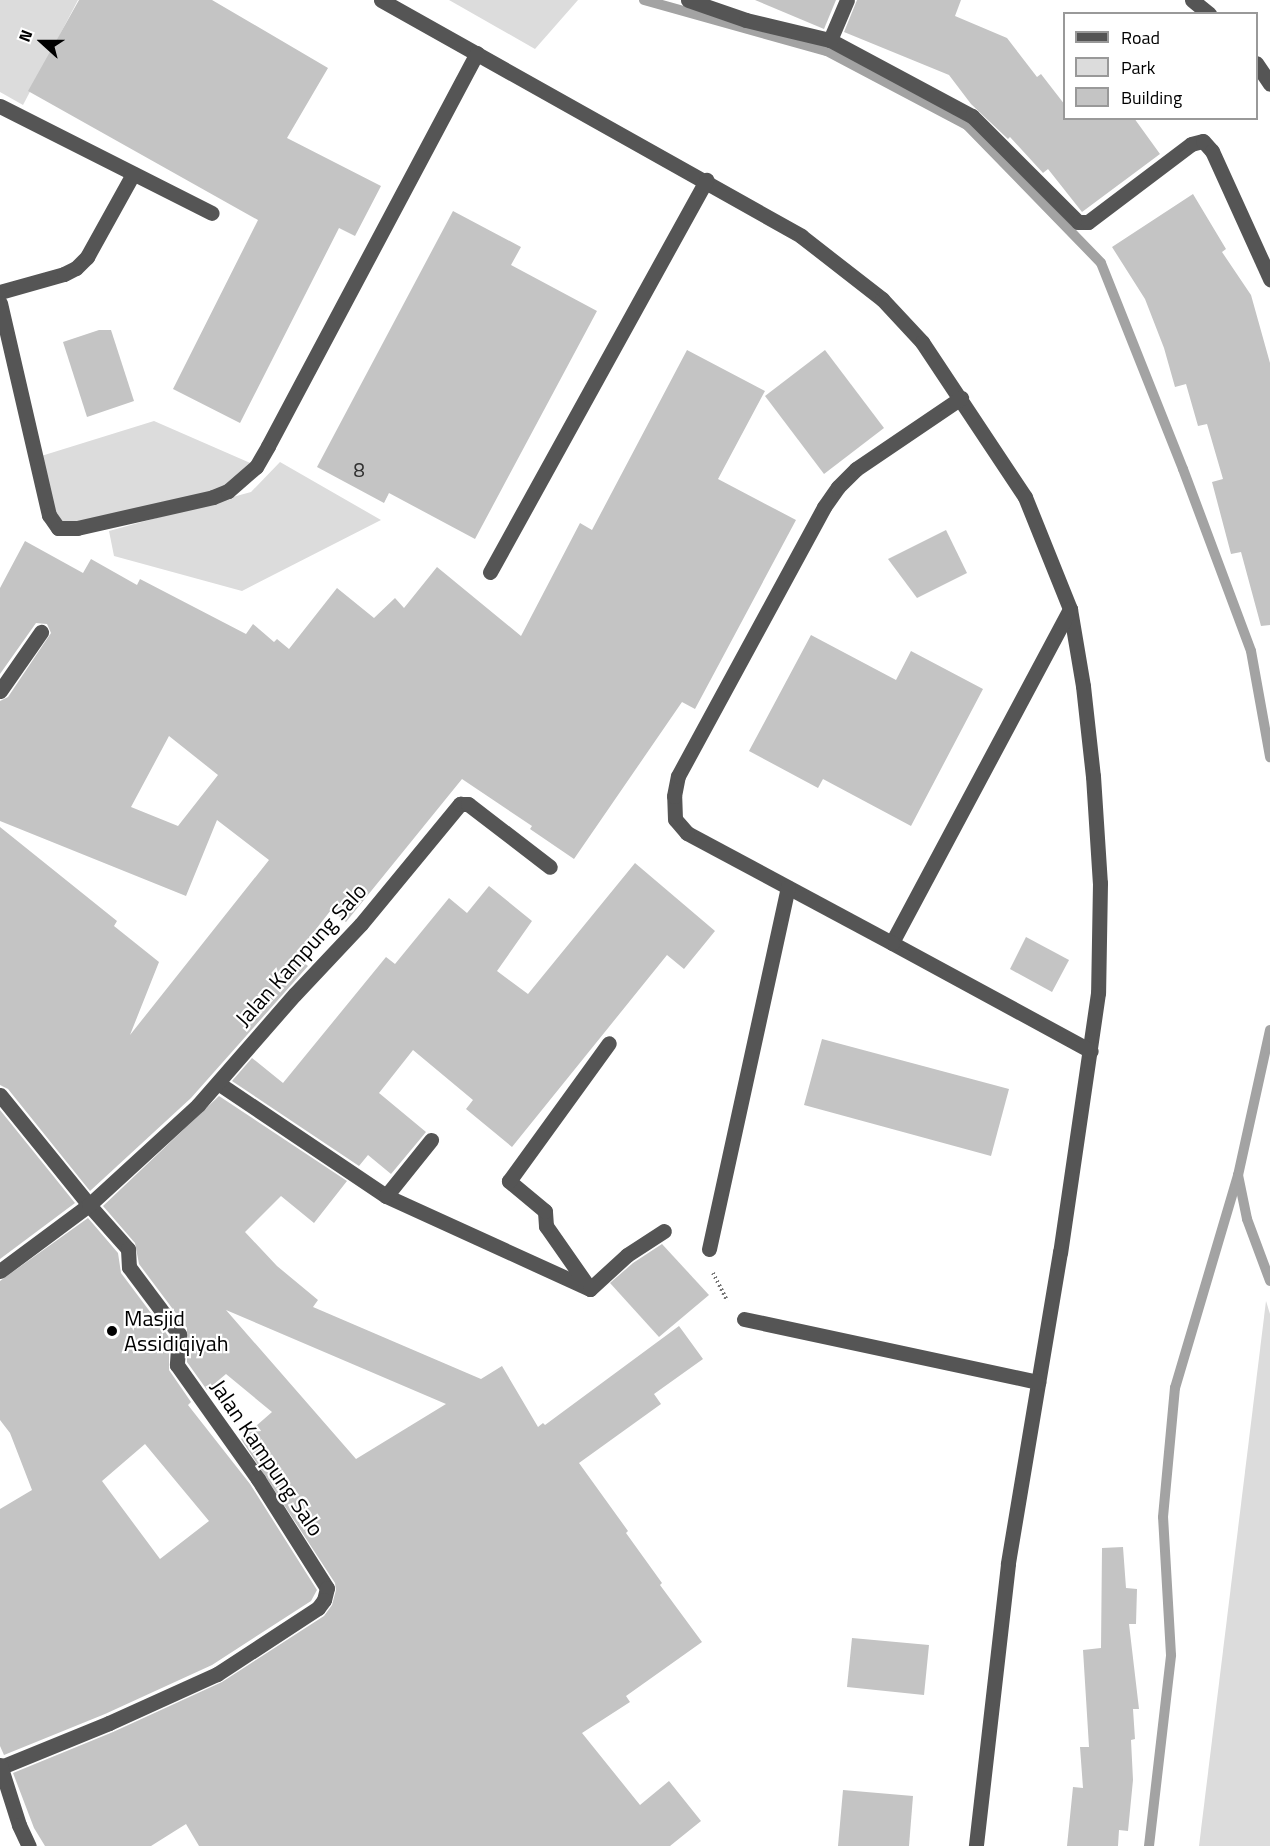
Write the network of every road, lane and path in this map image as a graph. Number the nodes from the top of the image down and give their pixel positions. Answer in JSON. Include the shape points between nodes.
{"nodes":[{"id":1,"x":381,"y":0,"type":"edge"},
{"id":2,"x":688,"y":0,"type":"edge"},
{"id":3,"x":847,"y":0,"type":"edge"},
{"id":4,"x":1192,"y":0,"type":"edge"},
{"id":5,"x":1207,"y":12,"type":"edge"},
{"id":6,"x":830,"y":40,"type":"junction"},
{"id":7,"x":477,"y":53,"type":"junction"},
{"id":8,"x":1258,"y":65,"type":"edge"},
{"id":9,"x":1270,"y":84,"type":"edge"},
{"id":10,"x":0,"y":106,"type":"edge"},
{"id":11,"x":133,"y":174,"type":"junction"},
{"id":12,"x":706,"y":180,"type":"junction"},
{"id":13,"x":212,"y":213,"type":"dead end"},
{"id":14,"x":1270,"y":279,"type":"edge"},
{"id":15,"x":0,"y":292,"type":"edge"},
{"id":16,"x":0,"y":303,"type":"edge"},
{"id":17,"x":961,"y":398,"type":"junction"},
{"id":18,"x":489,"y":572,"type":"dead end"},
{"id":19,"x":1070,"y":609,"type":"junction"},
{"id":20,"x":41,"y":632,"type":"dead end"},
{"id":21,"x":0,"y":691,"type":"edge"},
{"id":22,"x":550,"y":867,"type":"dead end"},
{"id":23,"x":788,"y":888,"type":"junction"},
{"id":24,"x":892,"y":943,"type":"junction"},
{"id":25,"x":609,"y":1043,"type":"dead end"},
{"id":26,"x":1091,"y":1051,"type":"junction"},
{"id":27,"x":218,"y":1083,"type":"junction"},
{"id":28,"x":0,"y":1095,"type":"edge"},
{"id":29,"x":431,"y":1140,"type":"dead end"},
{"id":30,"x":386,"y":1196,"type":"junction"},
{"id":31,"x":89,"y":1205,"type":"junction"},
{"id":32,"x":664,"y":1231,"type":"dead end"},
{"id":33,"x":709,"y":1249,"type":"joint"},
{"id":34,"x":0,"y":1271,"type":"edge"},
{"id":35,"x":590,"y":1289,"type":"junction"},
{"id":36,"x":744,"y":1319,"type":"joint"},
{"id":37,"x":1038,"y":1382,"type":"junction"},
{"id":38,"x":1,"y":1766,"type":"edge"},
{"id":39,"x":29,"y":1846,"type":"edge"},
{"id":40,"x":976,"y":1846,"type":"edge"}],
"edges":[{"from":1,"to":7,"type":"street"},
{"from":2,"to":6,"type":"street","via":[[746,20]]},
{"from":3,"to":6,"type":"street"},
{"from":4,"to":5,"type":"street"},
{"from":6,"to":14,"type":"street","via":[[972,116],[1078,222],[1088,222],[1191,144],[1203,141],[1212,151]]},
{"from":7,"to":12,"type":"street"},
{"from":7,"to":16,"type":"street","via":[[268,446],[256,467],[228,491],[77,528],[58,528],[49,515]]},
{"from":8,"to":9,"type":"street"},
{"from":10,"to":11,"type":"street"},
{"from":11,"to":13,"type":"street"},
{"from":11,"to":15,"type":"street","via":[[87,257],[76,268]]},
{"from":12,"to":17,"type":"street","via":[[801,236],[882,299],[922,342]]},
{"from":12,"to":18,"type":"street"},
{"from":17,"to":19,"type":"street","via":[[1025,497]]},
{"from":17,"to":23,"type":"street","via":[[856,469],[838,487],[678,776],[675,819],[687,833]]},
{"from":19,"to":24,"type":"street"},
{"from":19,"to":26,"type":"street","via":[[1093,776],[1100,883],[1098,993]]},
{"from":20,"to":21,"type":"street"},
{"from":22,"to":27,"type":"street","name":"Jalan Kampung Salo","via":[[468,804],[460,804],[361,924]]},
{"from":23,"to":24,"type":"street"},
{"from":23,"to":33,"type":"street"},
{"from":24,"to":26,"type":"street"},
{"from":25,"to":35,"type":"street","via":[[509,1181],[545,1211],[546,1226]]},
{"from":26,"to":37,"type":"street"},
{"from":27,"to":30,"type":"street"},
{"from":27,"to":31,"type":"street","name":"Jalan Kampung Salo"},
{"from":28,"to":31,"type":"street","name":"Jalan Kampung Salo"},
{"from":29,"to":30,"type":"street"},
{"from":30,"to":35,"type":"street"},
{"from":31,"to":34,"type":"street","name":"Jalan Kampung Salo"},
{"from":31,"to":38,"type":"street","name":"Jalan Kampung Salo","via":[[128,1249],[129,1267],[179,1334],[177,1365],[258,1479],[327,1588],[318,1608],[217,1674]]},
{"from":32,"to":35,"type":"street","via":[[627,1255]]},
{"from":33,"to":36,"type":"path","via":[[714,1278]]},
{"from":36,"to":37,"type":"street"},
{"from":37,"to":40,"type":"street","via":[[1008,1564]]},
{"from":38,"to":39,"type":"street"}]}
